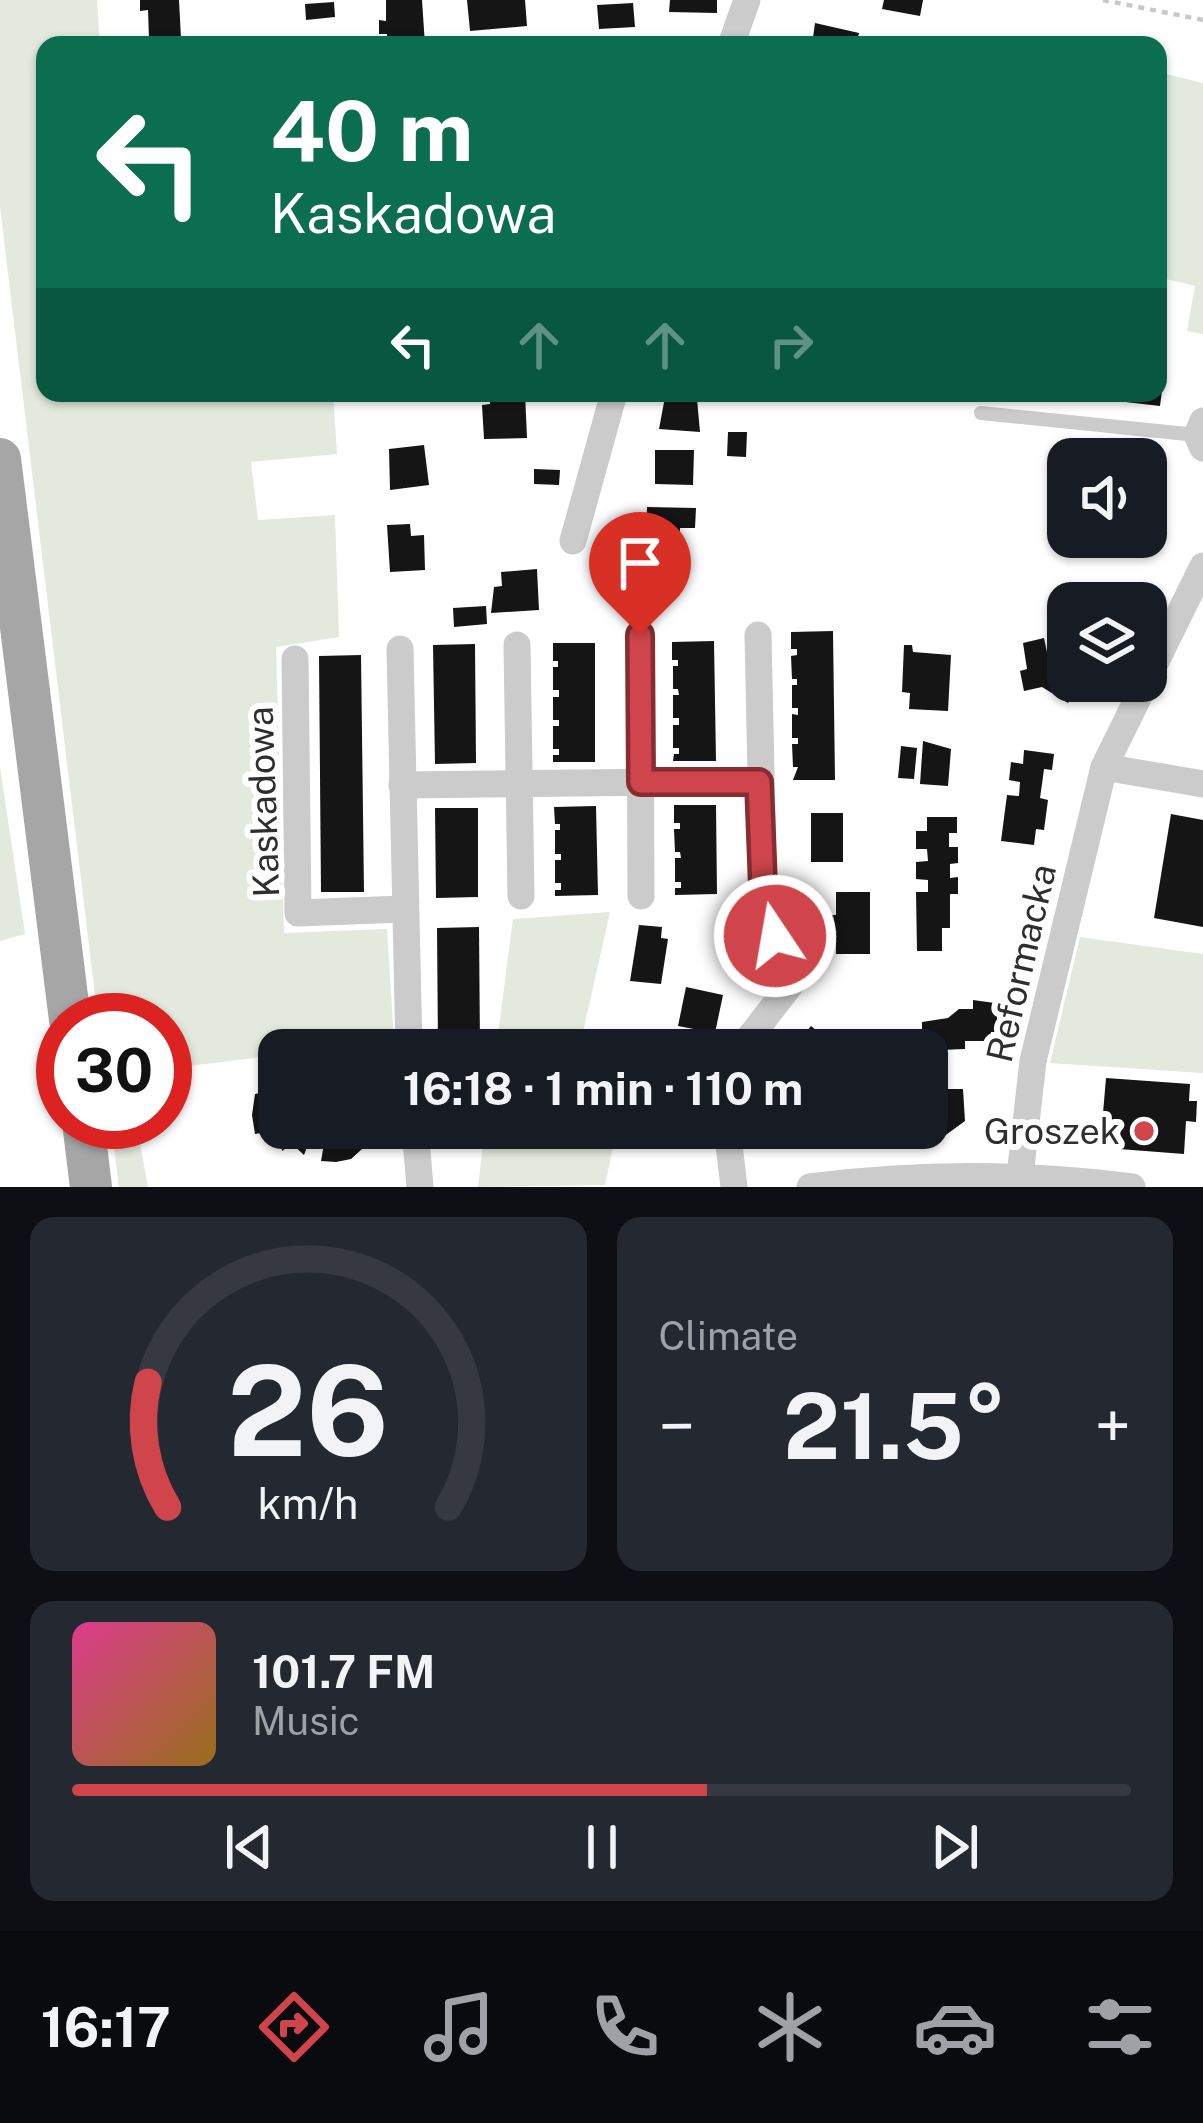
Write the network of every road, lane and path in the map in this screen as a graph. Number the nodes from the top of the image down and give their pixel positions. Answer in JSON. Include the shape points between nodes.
{"nodes":[{"id":1,"x":747,"y":0,"type":"edge"},
{"id":2,"x":1103,"y":0,"type":"edge"},
{"id":3,"x":1203,"y":20,"type":"edge"},
{"id":4,"x":733,"y":36,"type":"edge"},
{"id":5,"x":612,"y":402,"type":"edge"},
{"id":6,"x":981,"y":413,"type":"dead end"},
{"id":7,"x":1201,"y":434,"type":"edge"},
{"id":8,"x":0,"y":459,"type":"edge"},
{"id":9,"x":573,"y":542,"type":"dead end"},
{"id":10,"x":1203,"y":566,"type":"edge"},
{"id":11,"x":640,"y":635,"type":"dead end"},
{"id":12,"x":758,"y":635,"type":"dead end"},
{"id":13,"x":517,"y":645,"type":"dead end"},
{"id":14,"x":400,"y":650,"type":"dead end"},
{"id":15,"x":295,"y":659,"type":"dead end"},
{"id":16,"x":1104,"y":767,"type":"junction"},
{"id":17,"x":641,"y":782,"type":"junction"},
{"id":18,"x":759,"y":782,"type":"junction"},
{"id":19,"x":518,"y":783,"type":"junction"},
{"id":20,"x":1203,"y":784,"type":"edge"},
{"id":21,"x":402,"y":785,"type":"junction"},
{"id":22,"x":521,"y":896,"type":"dead end"},
{"id":23,"x":641,"y":896,"type":"dead end"},
{"id":24,"x":403,"y":910,"type":"junction"},
{"id":25,"x":67,"y":993,"type":"edge"},
{"id":26,"x":408,"y":1029,"type":"edge"},
{"id":27,"x":756,"y":1029,"type":"edge"},
{"id":28,"x":86,"y":1149,"type":"edge"},
{"id":29,"x":417,"y":1149,"type":"edge"},
{"id":30,"x":729,"y":1149,"type":"edge"},
{"id":31,"x":1019,"y":1176,"type":"junction"},
{"id":32,"x":822,"y":1186,"type":"edge"},
{"id":33,"x":91,"y":1187,"type":"edge"},
{"id":34,"x":420,"y":1187,"type":"edge"},
{"id":35,"x":734,"y":1187,"type":"edge"},
{"id":36,"x":1132,"y":1187,"type":"edge"}],
"edges":[{"from":1,"to":4,"type":"street"},
{"from":2,"to":3,"type":"path"},
{"from":5,"to":9,"type":"street"},
{"from":6,"to":7,"type":"lane"},
{"from":8,"to":25,"type":"main road"},
{"from":10,"to":16,"type":"street","name":"Reformacka"},
{"from":11,"to":17,"type":"street"},
{"from":12,"to":18,"type":"street"},
{"from":13,"to":19,"type":"street"},
{"from":14,"to":21,"type":"street"},
{"from":15,"to":24,"type":"street","name":"Kaskadowa","via":[[298,913]]},
{"from":16,"to":20,"type":"street"},
{"from":16,"to":31,"type":"street","name":"Reformacka","via":[[1033,1060]]},
{"from":17,"to":18,"type":"street"},
{"from":17,"to":19,"type":"street"},
{"from":17,"to":23,"type":"street"},
{"from":18,"to":27,"type":"street","via":[[764,913],[795,963],[794,980]]},
{"from":19,"to":21,"type":"street"},
{"from":19,"to":22,"type":"street"},
{"from":21,"to":24,"type":"street"},
{"from":24,"to":26,"type":"street"},
{"from":28,"to":33,"type":"main road"},
{"from":29,"to":34,"type":"street"},
{"from":30,"to":35,"type":"street"},
{"from":31,"to":32,"type":"street"},
{"from":31,"to":36,"type":"street"}]}
